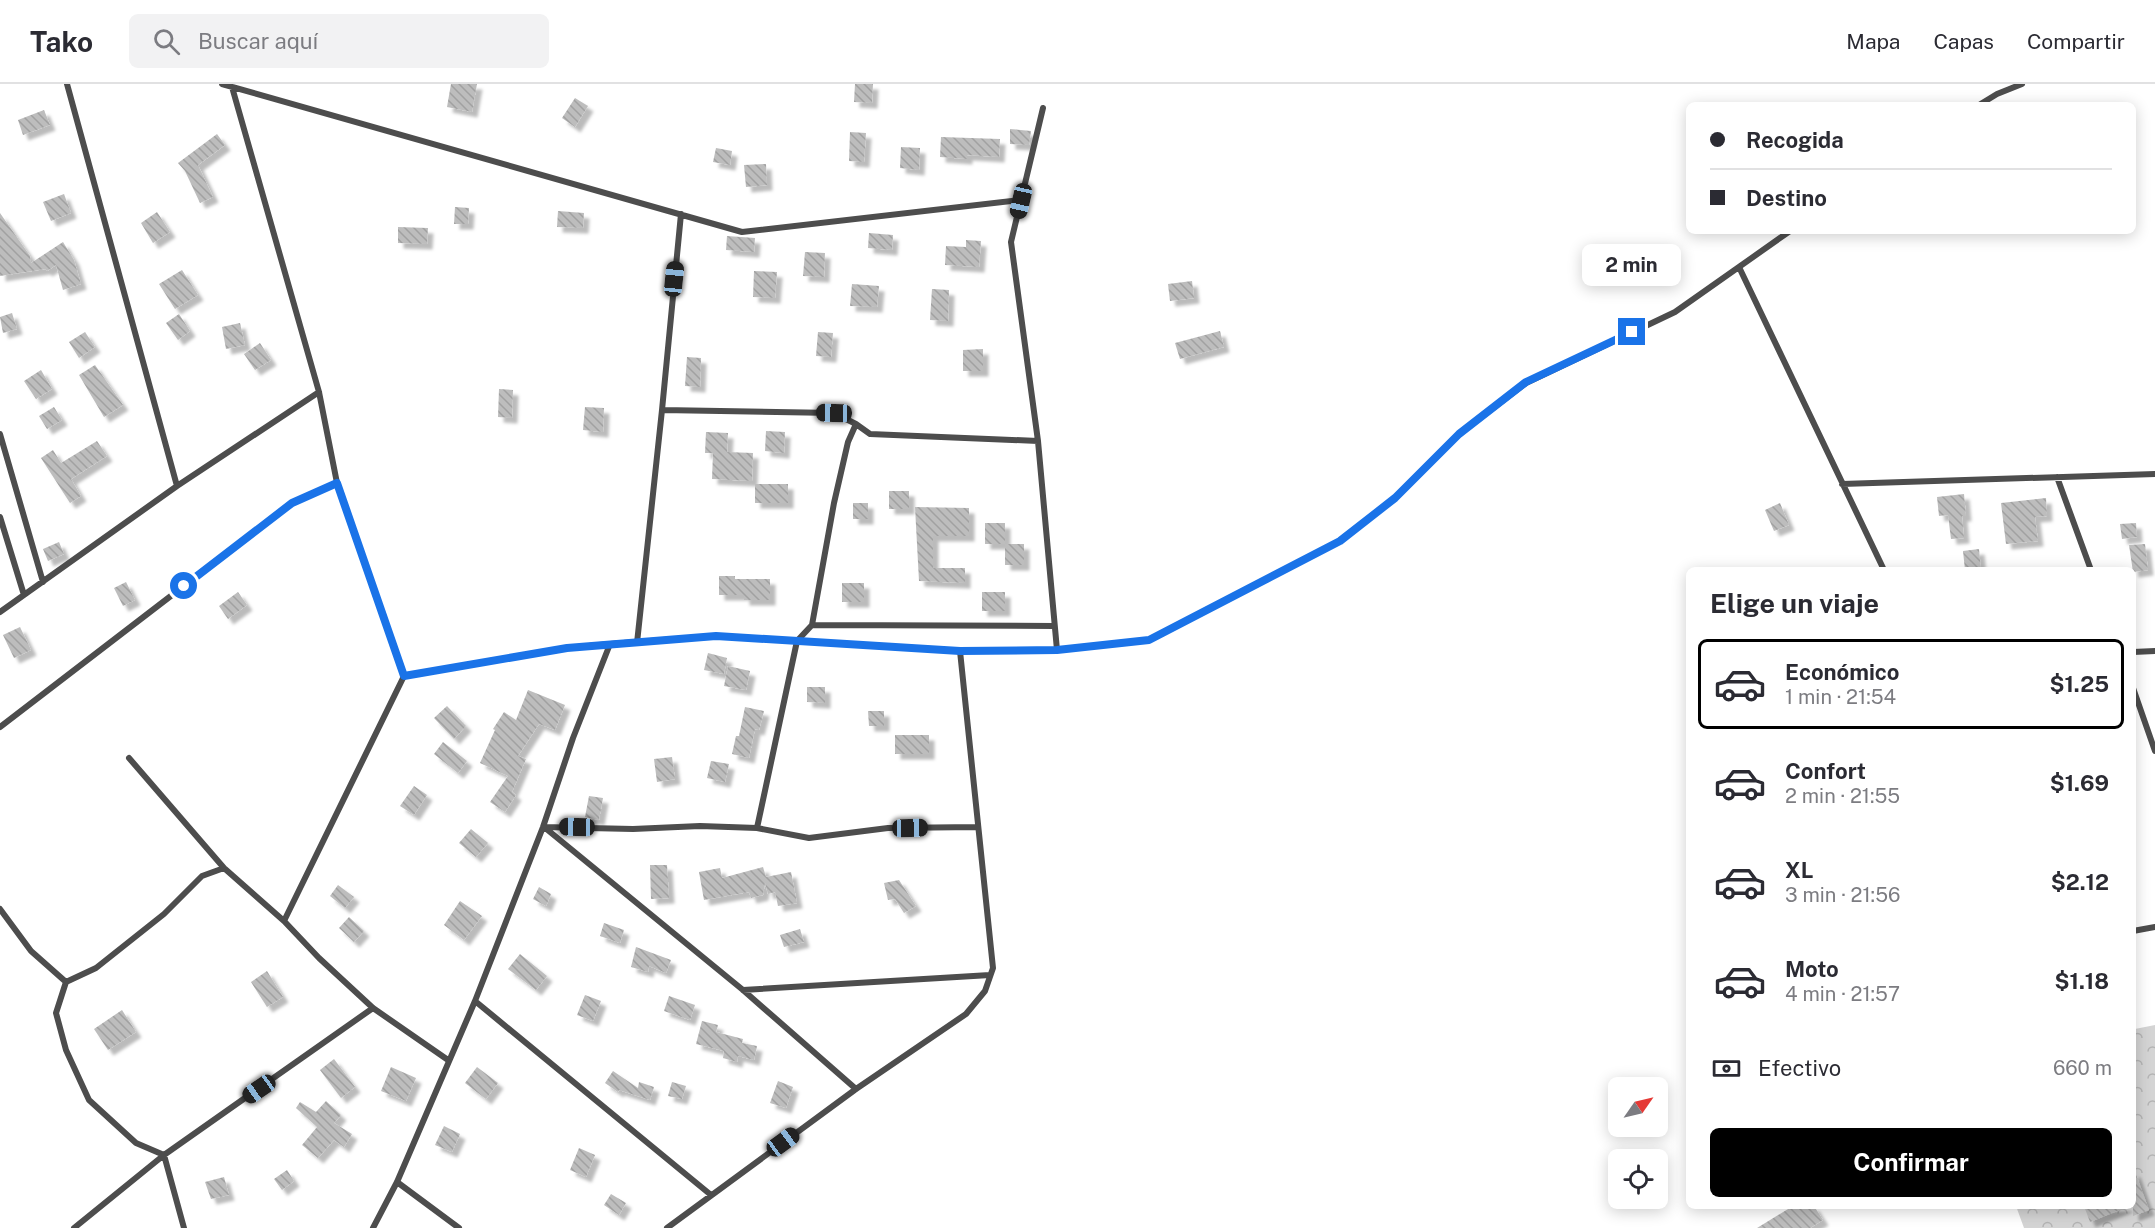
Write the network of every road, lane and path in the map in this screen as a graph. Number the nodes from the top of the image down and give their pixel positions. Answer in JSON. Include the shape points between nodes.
{"nodes":[{"id":1,"x":67,"y":84,"type":"edge"},
{"id":2,"x":222,"y":84,"type":"edge"},
{"id":3,"x":2022,"y":84,"type":"edge"},
{"id":4,"x":232,"y":87,"type":"junction"},
{"id":5,"x":1984,"y":102,"type":"edge"},
{"id":6,"x":1043,"y":108,"type":"dead end"},
{"id":7,"x":1021,"y":201,"type":"junction"},
{"id":8,"x":681,"y":214,"type":"junction"},
{"id":9,"x":1787,"y":234,"type":"edge"},
{"id":10,"x":1739,"y":267,"type":"junction"},
{"id":11,"x":319,"y":392,"type":"junction"},
{"id":12,"x":662,"y":410,"type":"junction"},
{"id":13,"x":856,"y":424,"type":"junction"},
{"id":14,"x":0,"y":434,"type":"edge"},
{"id":15,"x":1038,"y":441,"type":"junction"},
{"id":16,"x":2155,"y":474,"type":"edge"},
{"id":17,"x":2057,"y":477,"type":"junction"},
{"id":18,"x":337,"y":483,"type":"junction"},
{"id":19,"x":1842,"y":484,"type":"junction"},
{"id":20,"x":177,"y":486,"type":"junction"},
{"id":21,"x":0,"y":517,"type":"edge"},
{"id":22,"x":1883,"y":567,"type":"edge"},
{"id":23,"x":2090,"y":567,"type":"edge"},
{"id":24,"x":42,"y":582,"type":"junction"},
{"id":25,"x":24,"y":595,"type":"junction"},
{"id":26,"x":0,"y":612,"type":"edge"},
{"id":27,"x":812,"y":625,"type":"junction"},
{"id":28,"x":1054,"y":626,"type":"junction"},
{"id":29,"x":797,"y":641,"type":"junction"},
{"id":30,"x":637,"y":643,"type":"junction"},
{"id":31,"x":610,"y":644,"type":"junction"},
{"id":32,"x":1057,"y":650,"type":"junction"},
{"id":33,"x":960,"y":651,"type":"junction"},
{"id":34,"x":2155,"y":651,"type":"edge"},
{"id":35,"x":2136,"y":652,"type":"edge"},
{"id":36,"x":404,"y":676,"type":"junction"},
{"id":37,"x":2136,"y":697,"type":"edge"},
{"id":38,"x":0,"y":727,"type":"edge"},
{"id":39,"x":2155,"y":751,"type":"edge"},
{"id":40,"x":129,"y":758,"type":"dead end"},
{"id":41,"x":543,"y":827,"type":"junction"},
{"id":42,"x":978,"y":827,"type":"junction"},
{"id":43,"x":757,"y":828,"type":"junction"},
{"id":44,"x":224,"y":868,"type":"junction"},
{"id":45,"x":0,"y":909,"type":"edge"},
{"id":46,"x":284,"y":921,"type":"junction"},
{"id":47,"x":2155,"y":927,"type":"edge"},
{"id":48,"x":2136,"y":930,"type":"edge"},
{"id":49,"x":990,"y":975,"type":"junction"},
{"id":50,"x":66,"y":982,"type":"junction"},
{"id":51,"x":743,"y":990,"type":"junction"},
{"id":52,"x":475,"y":1001,"type":"junction"},
{"id":53,"x":373,"y":1008,"type":"junction"},
{"id":54,"x":448,"y":1060,"type":"junction"},
{"id":55,"x":856,"y":1089,"type":"junction"},
{"id":56,"x":164,"y":1155,"type":"junction"},
{"id":57,"x":397,"y":1182,"type":"junction"},
{"id":58,"x":711,"y":1195,"type":"junction"},
{"id":59,"x":74,"y":1228,"type":"edge"},
{"id":60,"x":184,"y":1228,"type":"edge"},
{"id":61,"x":373,"y":1228,"type":"edge"},
{"id":62,"x":459,"y":1228,"type":"edge"},
{"id":63,"x":667,"y":1228,"type":"edge"}],
"edges":[{"from":1,"to":20,"type":"street"},
{"from":2,"to":4,"type":"street"},
{"from":3,"to":5,"type":"street"},
{"from":4,"to":8,"type":"street"},
{"from":4,"to":11,"type":"street"},
{"from":6,"to":7,"type":"street"},
{"from":7,"to":8,"type":"street","via":[[742,232]]},
{"from":7,"to":15,"type":"street","via":[[1011,242]]},
{"from":8,"to":12,"type":"street"},
{"from":9,"to":10,"type":"street"},
{"from":10,"to":19,"type":"street"},
{"from":10,"to":32,"type":"street","via":[[1675,312],[1526,382],[1459,434],[1395,498],[1340,541],[1149,640]]},
{"from":11,"to":18,"type":"street"},
{"from":11,"to":20,"type":"street"},
{"from":12,"to":13,"type":"street","via":[[834,413]]},
{"from":12,"to":30,"type":"street"},
{"from":13,"to":15,"type":"street","via":[[870,434]]},
{"from":13,"to":27,"type":"street","via":[[834,503]]},
{"from":14,"to":24,"type":"street"},
{"from":15,"to":28,"type":"street"},
{"from":16,"to":17,"type":"street"},
{"from":17,"to":19,"type":"street"},
{"from":17,"to":23,"type":"street"},
{"from":18,"to":36,"type":"street"},
{"from":18,"to":38,"type":"street","via":[[292,503]]},
{"from":19,"to":22,"type":"street"},
{"from":20,"to":24,"type":"street"},
{"from":21,"to":25,"type":"street"},
{"from":24,"to":25,"type":"street"},
{"from":25,"to":26,"type":"street"},
{"from":27,"to":28,"type":"street"},
{"from":27,"to":29,"type":"street"},
{"from":28,"to":32,"type":"street"},
{"from":29,"to":30,"type":"street","via":[[716,636]]},
{"from":29,"to":33,"type":"street"},
{"from":29,"to":43,"type":"street"},
{"from":30,"to":31,"type":"street"},
{"from":31,"to":36,"type":"street"},
{"from":31,"to":41,"type":"street"},
{"from":32,"to":33,"type":"street"},
{"from":33,"to":42,"type":"street"},
{"from":34,"to":35,"type":"street"},
{"from":36,"to":46,"type":"street"},
{"from":37,"to":39,"type":"street"},
{"from":40,"to":44,"type":"street"},
{"from":41,"to":43,"type":"street"},
{"from":41,"to":51,"type":"street"},
{"from":41,"to":52,"type":"street"},
{"from":42,"to":43,"type":"street","via":[[888,828],[809,837]]},
{"from":42,"to":49,"type":"street","via":[[993,968]]},
{"from":44,"to":46,"type":"street"},
{"from":44,"to":50,"type":"street","via":[[202,876],[164,914],[96,968]]},
{"from":45,"to":50,"type":"street","via":[[31,951]]},
{"from":46,"to":53,"type":"street"},
{"from":47,"to":48,"type":"street"},
{"from":49,"to":51,"type":"street"},
{"from":49,"to":55,"type":"street","via":[[985,991],[966,1014]]},
{"from":50,"to":56,"type":"street","via":[[56,1013],[66,1050],[89,1100],[136,1143]]},
{"from":51,"to":55,"type":"street"},
{"from":52,"to":54,"type":"street"},
{"from":52,"to":58,"type":"street"},
{"from":53,"to":54,"type":"street"},
{"from":53,"to":56,"type":"street"},
{"from":54,"to":57,"type":"street"},
{"from":55,"to":58,"type":"street"},
{"from":56,"to":59,"type":"street"},
{"from":56,"to":60,"type":"street"},
{"from":57,"to":61,"type":"street"},
{"from":57,"to":62,"type":"street"},
{"from":58,"to":63,"type":"street"}]}
